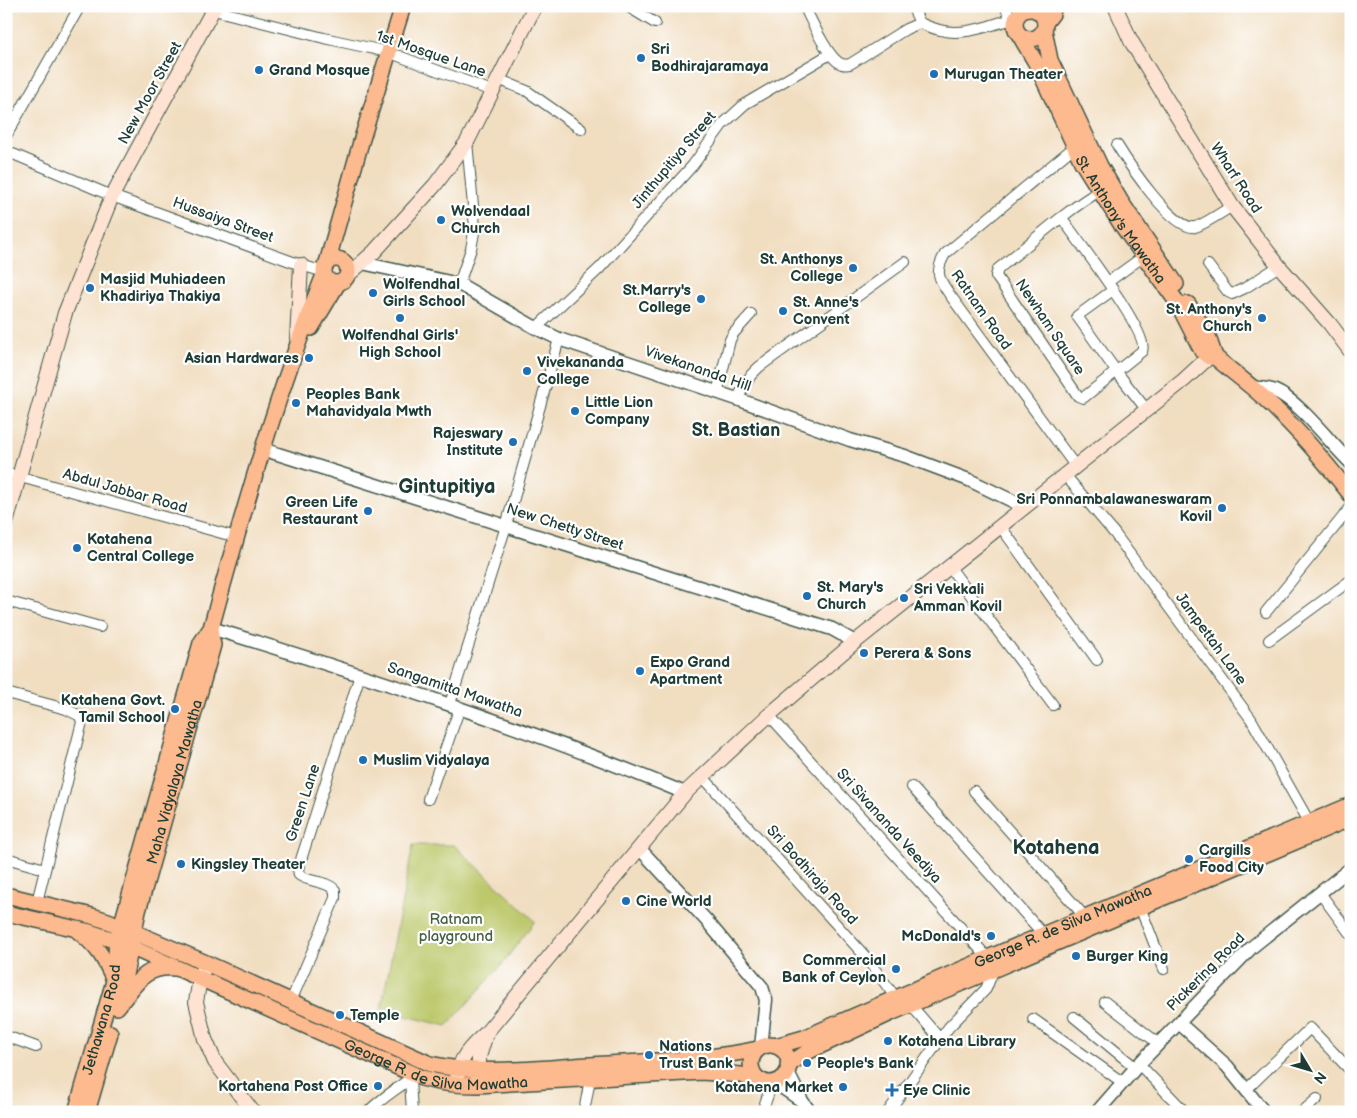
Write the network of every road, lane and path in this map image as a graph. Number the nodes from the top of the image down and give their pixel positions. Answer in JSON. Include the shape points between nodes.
{"nodes":[{"id":1,"x":80,"y":6,"type":"edge"},
{"id":2,"x":403,"y":6,"type":"edge"},
{"id":3,"x":535,"y":6,"type":"edge"},
{"id":4,"x":627,"y":6,"type":"edge"},
{"id":5,"x":804,"y":6,"type":"edge"},
{"id":6,"x":912,"y":6,"type":"edge"},
{"id":7,"x":1005,"y":6,"type":"edge"},
{"id":8,"x":1115,"y":6,"type":"edge"},
{"id":9,"x":215,"y":8,"type":"edge"},
{"id":10,"x":1046,"y":16,"type":"edge"},
{"id":11,"x":655,"y":23,"type":"dead end"},
{"id":12,"x":920,"y":23,"type":"junction"},
{"id":13,"x":1015,"y":24,"type":"junction"},
{"id":14,"x":388,"y":52,"type":"junction"},
{"id":15,"x":830,"y":54,"type":"junction"},
{"id":16,"x":495,"y":85,"type":"junction"},
{"id":17,"x":581,"y":129,"type":"dead end"},
{"id":18,"x":6,"y":136,"type":"edge"},
{"id":19,"x":467,"y":142,"type":"junction"},
{"id":20,"x":1116,"y":145,"type":"dead end"},
{"id":21,"x":1074,"y":147,"type":"junction"},
{"id":22,"x":6,"y":151,"type":"edge"},
{"id":23,"x":1100,"y":190,"type":"junction"},
{"id":24,"x":112,"y":196,"type":"junction"},
{"id":25,"x":1232,"y":206,"type":"junction"},
{"id":26,"x":1062,"y":218,"type":"junction"},
{"id":27,"x":1144,"y":256,"type":"junction"},
{"id":28,"x":905,"y":262,"type":"dead end"},
{"id":29,"x":362,"y":263,"type":"junction"},
{"id":30,"x":301,"y":265,"type":"junction"},
{"id":31,"x":1208,"y":265,"type":"dead end"},
{"id":32,"x":1279,"y":266,"type":"junction"},
{"id":33,"x":325,"y":270,"type":"junction"},
{"id":34,"x":343,"y":274,"type":"junction"},
{"id":35,"x":459,"y":284,"type":"junction"},
{"id":36,"x":1111,"y":286,"type":"junction"},
{"id":37,"x":750,"y":314,"type":"dead end"},
{"id":38,"x":536,"y":328,"type":"junction"},
{"id":39,"x":559,"y":340,"type":"junction"},
{"id":40,"x":1208,"y":349,"type":"junction"},
{"id":41,"x":297,"y":350,"type":"junction"},
{"id":42,"x":1351,"y":352,"type":"edge"},
{"id":43,"x":1116,"y":371,"type":"junction"},
{"id":44,"x":1188,"y":376,"type":"junction"},
{"id":45,"x":1252,"y":387,"type":"junction"},
{"id":46,"x":717,"y":393,"type":"junction"},
{"id":47,"x":737,"y":399,"type":"junction"},
{"id":48,"x":1146,"y":409,"type":"junction"},
{"id":49,"x":262,"y":449,"type":"junction"},
{"id":50,"x":1351,"y":463,"type":"edge"},
{"id":51,"x":1071,"y":471,"type":"junction"},
{"id":52,"x":6,"y":473,"type":"edge"},
{"id":53,"x":20,"y":477,"type":"junction"},
{"id":54,"x":1351,"y":495,"type":"edge"},
{"id":55,"x":1025,"y":507,"type":"junction"},
{"id":56,"x":1351,"y":507,"type":"edge"},
{"id":57,"x":6,"y":523,"type":"edge"},
{"id":58,"x":506,"y":526,"type":"junction"},
{"id":59,"x":1001,"y":527,"type":"junction"},
{"id":60,"x":236,"y":537,"type":"junction"},
{"id":61,"x":949,"y":566,"type":"junction"},
{"id":62,"x":1351,"y":580,"type":"edge"},
{"id":63,"x":6,"y":601,"type":"edge"},
{"id":64,"x":1266,"y":612,"type":"dead end"},
{"id":65,"x":100,"y":627,"type":"dead end"},
{"id":66,"x":210,"y":630,"type":"junction"},
{"id":67,"x":1269,"y":640,"type":"dead end"},
{"id":68,"x":856,"y":642,"type":"junction"},
{"id":69,"x":1097,"y":660,"type":"dead end"},
{"id":70,"x":360,"y":675,"type":"junction"},
{"id":71,"x":6,"y":694,"type":"edge"},
{"id":72,"x":455,"y":705,"type":"junction"},
{"id":73,"x":1053,"y":705,"type":"dead end"},
{"id":74,"x":769,"y":715,"type":"junction"},
{"id":75,"x":702,"y":776,"type":"junction"},
{"id":76,"x":912,"y":787,"type":"dead end"},
{"id":77,"x":974,"y":791,"type":"dead end"},
{"id":78,"x":685,"y":793,"type":"junction"},
{"id":79,"x":428,"y":799,"type":"dead end"},
{"id":80,"x":1351,"y":804,"type":"edge"},
{"id":81,"x":1351,"y":818,"type":"edge"},
{"id":82,"x":1312,"y":827,"type":"junction"},
{"id":83,"x":640,"y":849,"type":"junction"},
{"id":84,"x":6,"y":858,"type":"edge"},
{"id":85,"x":1351,"y":868,"type":"edge"},
{"id":86,"x":45,"y":869,"type":"junction"},
{"id":87,"x":1320,"y":893,"type":"junction"},
{"id":88,"x":6,"y":895,"type":"edge"},
{"id":89,"x":37,"y":902,"type":"junction"},
{"id":90,"x":1140,"y":907,"type":"junction"},
{"id":91,"x":6,"y":912,"type":"edge"},
{"id":92,"x":1085,"y":917,"type":"junction"},
{"id":93,"x":73,"y":928,"type":"junction"},
{"id":94,"x":1044,"y":935,"type":"junction"},
{"id":95,"x":1351,"y":935,"type":"edge"},
{"id":96,"x":125,"y":936,"type":"junction"},
{"id":97,"x":206,"y":963,"type":"junction"},
{"id":98,"x":990,"y":964,"type":"junction"},
{"id":99,"x":181,"y":969,"type":"junction"},
{"id":100,"x":1164,"y":969,"type":"dead end"},
{"id":101,"x":200,"y":978,"type":"junction"},
{"id":102,"x":114,"y":981,"type":"junction"},
{"id":103,"x":896,"y":998,"type":"junction"},
{"id":104,"x":291,"y":1001,"type":"junction"},
{"id":105,"x":1105,"y":1002,"type":"dead end"},
{"id":106,"x":910,"y":1004,"type":"junction"},
{"id":107,"x":118,"y":1007,"type":"junction"},
{"id":108,"x":1074,"y":1017,"type":"dead end"},
{"id":109,"x":1033,"y":1019,"type":"dead end"},
{"id":110,"x":1179,"y":1023,"type":"junction"},
{"id":111,"x":486,"y":1033,"type":"junction"},
{"id":112,"x":6,"y":1036,"type":"edge"},
{"id":113,"x":940,"y":1039,"type":"junction"},
{"id":114,"x":1159,"y":1044,"type":"junction"},
{"id":115,"x":36,"y":1047,"type":"dead end"},
{"id":116,"x":765,"y":1048,"type":"junction"},
{"id":117,"x":1138,"y":1066,"type":"junction"},
{"id":118,"x":788,"y":1068,"type":"junction"},
{"id":119,"x":458,"y":1069,"type":"junction"},
{"id":120,"x":1351,"y":1072,"type":"edge"},
{"id":121,"x":413,"y":1077,"type":"junction"},
{"id":122,"x":478,"y":1077,"type":"junction"},
{"id":123,"x":590,"y":1079,"type":"junction"},
{"id":124,"x":768,"y":1082,"type":"junction"},
{"id":125,"x":1122,"y":1082,"type":"junction"},
{"id":126,"x":456,"y":1085,"type":"junction"},
{"id":127,"x":1246,"y":1090,"type":"junction"},
{"id":128,"x":1317,"y":1099,"type":"dead end"},
{"id":129,"x":806,"y":1107,"type":"edge"},
{"id":130,"x":76,"y":1112,"type":"edge"},
{"id":131,"x":87,"y":1112,"type":"edge"},
{"id":132,"x":253,"y":1112,"type":"edge"},
{"id":133,"x":368,"y":1112,"type":"edge"},
{"id":134,"x":412,"y":1112,"type":"edge"},
{"id":135,"x":584,"y":1112,"type":"edge"},
{"id":136,"x":762,"y":1112,"type":"edge"},
{"id":137,"x":888,"y":1112,"type":"edge"},
{"id":138,"x":1097,"y":1112,"type":"edge"},
{"id":139,"x":1185,"y":1112,"type":"edge"},
{"id":140,"x":1264,"y":1112,"type":"edge"},
{"id":141,"x":1302,"y":1112,"type":"edge"}],
"edges":[{"from":1,"to":18,"type":"street"},
{"from":2,"to":14,"type":"main road","name":"Maha Vidyalaya Mawatha"},
{"from":3,"to":16,"type":"main road"},
{"from":4,"to":11,"type":"street"},
{"from":5,"to":15,"type":"street"},
{"from":6,"to":12,"type":"street"},
{"from":7,"to":13,"type":"street"},
{"from":8,"to":25,"type":"main road","name":"Wharf Road","via":[[1130,40]]},
{"from":9,"to":14,"type":"street","name":"1st Mosque Lane"},
{"from":9,"to":24,"type":"main road","name":"New Moor Street"},
{"from":10,"to":13,"type":"main road","via":[[1029,9],[1022,11]]},
{"from":10,"to":13,"type":"main road","via":[[1041,34],[1033,38],[1028,38]]},
{"from":10,"to":40,"type":"main road","name":"St. Anthony's Mawatha","via":[[1050,60],[1106,178],[1199,320]]},
{"from":12,"to":13,"type":"street","via":[[949,33]]},
{"from":12,"to":15,"type":"street","via":[[850,64],[840,64]]},
{"from":13,"to":21,"type":"main road","name":"St. Anthony's Mawatha"},
{"from":14,"to":16,"type":"street","name":"1st Mosque Lane"},
{"from":14,"to":33,"type":"main road","name":"Maha Vidyalaya Mawatha"},
{"from":15,"to":38,"type":"street","name":"Jinthupitiya Street","via":[[732,114],[693,165],[600,268]]},
{"from":16,"to":17,"type":"street","name":"1st Mosque Lane","via":[[527,91]]},
{"from":16,"to":19,"type":"main road"},
{"from":19,"to":29,"type":"main road","via":[[435,185]]},
{"from":19,"to":35,"type":"street","via":[[475,227]]},
{"from":20,"to":25,"type":"street","via":[[1163,208],[1184,225],[1195,227]]},
{"from":21,"to":23,"type":"main road","name":"St. Anthony's Mawatha"},
{"from":21,"to":51,"type":"street","name":"Ratnam Road","via":[[945,254],[938,271],[950,296]]},
{"from":22,"to":24,"type":"street","name":"Hussaiya Street"},
{"from":23,"to":26,"type":"street","name":"Newham Square"},
{"from":23,"to":27,"type":"main road","name":"St. Anthony's Mawatha"},
{"from":24,"to":30,"type":"street","name":"Hussaiya Street"},
{"from":24,"to":53,"type":"main road","name":"New Moor Street","via":[[65,314]]},
{"from":25,"to":32,"type":"main road","name":"Wharf Road"},
{"from":26,"to":36,"type":"street","name":"Newham Square"},
{"from":26,"to":43,"type":"street","name":"Newham Square","via":[[998,270],[996,276],[1078,396],[1083,398]]},
{"from":27,"to":36,"type":"street"},
{"from":27,"to":40,"type":"main road","name":"St. Anthony's Mawatha"},
{"from":28,"to":47,"type":"street","via":[[759,367]]},
{"from":29,"to":34,"type":"main road"},
{"from":29,"to":35,"type":"street","name":"Vivekananda Hill"},
{"from":30,"to":33,"type":"street","name":"Hussaiya Street"},
{"from":30,"to":41,"type":"main road"},
{"from":31,"to":32,"type":"street","via":[[1232,294]]},
{"from":32,"to":42,"type":"main road","name":"Wharf Road"},
{"from":33,"to":34,"type":"main road","via":[[331,282]]},
{"from":33,"to":34,"type":"main road","via":[[338,259]]},
{"from":33,"to":41,"type":"main road","name":"Maha Vidyalaya Mawatha"},
{"from":34,"to":41,"type":"main road","name":"Maha Vidyalaya Mawatha"},
{"from":35,"to":38,"type":"street","name":"Vivekananda Hill"},
{"from":36,"to":43,"type":"street","name":"Newham Square","via":[[1144,348]]},
{"from":36,"to":43,"type":"street","via":[[1077,316]]},
{"from":37,"to":46,"type":"street","via":[[730,340]]},
{"from":38,"to":39,"type":"street","name":"Vivekananda Hill"},
{"from":39,"to":46,"type":"street","name":"Vivekananda Hill"},
{"from":39,"to":58,"type":"street"},
{"from":40,"to":44,"type":"main road"},
{"from":40,"to":44,"type":"main road","via":[[1198,358]]},
{"from":40,"to":45,"type":"main road"},
{"from":41,"to":49,"type":"main road","name":"Maha Vidyalaya Mawatha"},
{"from":43,"to":48,"type":"street"},
{"from":44,"to":48,"type":"main road"},
{"from":45,"to":50,"type":"street","via":[[1280,393]]},
{"from":45,"to":54,"type":"main road","via":[[1295,427]]},
{"from":46,"to":47,"type":"street","name":"Vivekananda Hill"},
{"from":47,"to":55,"type":"street","name":"Vivekananda Hill","via":[[850,440],[905,456],[968,480]]},
{"from":48,"to":51,"type":"main road"},
{"from":49,"to":58,"type":"street","name":"New Chetty Street"},
{"from":49,"to":60,"type":"main road","name":"Maha Vidyalaya Mawatha"},
{"from":51,"to":55,"type":"main road"},
{"from":51,"to":82,"type":"street","name":"Jampettah Lane","via":[[1251,719]]},
{"from":52,"to":53,"type":"street","name":"Abdul Jabbar Road"},
{"from":53,"to":57,"type":"main road","name":"New Moor Street"},
{"from":53,"to":60,"type":"street","name":"Abdul Jabbar Road"},
{"from":55,"to":59,"type":"main road"},
{"from":56,"to":64,"type":"street"},
{"from":58,"to":68,"type":"street","name":"New Chetty Street","via":[[832,629]]},
{"from":58,"to":72,"type":"street"},
{"from":59,"to":61,"type":"main road"},
{"from":59,"to":69,"type":"street"},
{"from":60,"to":66,"type":"main road","name":"Maha Vidyalaya Mawatha"},
{"from":61,"to":68,"type":"main road"},
{"from":61,"to":73,"type":"street"},
{"from":62,"to":67,"type":"street"},
{"from":63,"to":65,"type":"street"},
{"from":66,"to":70,"type":"street","name":"Sangamitta Mawatha"},
{"from":66,"to":96,"type":"main road","name":"Maha Vidyalaya Mawatha","via":[[213,645]]},
{"from":68,"to":74,"type":"main road"},
{"from":70,"to":72,"type":"street","name":"Sangamitta Mawatha"},
{"from":70,"to":104,"type":"street","name":"Green Lane","via":[[298,871],[304,879],[332,887],[335,898]]},
{"from":71,"to":86,"type":"street","via":[[66,709],[80,716],[82,722]]},
{"from":72,"to":78,"type":"street","name":"Sangamitta Mawatha"},
{"from":72,"to":79,"type":"street"},
{"from":74,"to":75,"type":"main road"},
{"from":74,"to":98,"type":"street","name":"Sri Sivananda Veediya"},
{"from":75,"to":78,"type":"main road"},
{"from":75,"to":103,"type":"street","name":"Sri Bodhiraja Road","via":[[864,954]]},
{"from":76,"to":94,"type":"street"},
{"from":77,"to":92,"type":"street"},
{"from":78,"to":83,"type":"main road"},
{"from":80,"to":82,"type":"main road","name":"George R. de Silva Mawatha"},
{"from":81,"to":82,"type":"main road","name":"George R. de Silva Mawatha"},
{"from":82,"to":90,"type":"main road","name":"George R. de Silva Mawatha"},
{"from":82,"to":92,"type":"main road","name":"George R. de Silva Mawatha"},
{"from":83,"to":111,"type":"main road"},
{"from":83,"to":116,"type":"street","via":[[762,987],[766,1000]]},
{"from":84,"to":86,"type":"street"},
{"from":85,"to":87,"type":"street","name":"Pickering Road"},
{"from":86,"to":89,"type":"street"},
{"from":87,"to":95,"type":"street"},
{"from":87,"to":110,"type":"street","name":"Pickering Road","via":[[1252,947]]},
{"from":88,"to":89,"type":"main road"},
{"from":89,"to":96,"type":"main road","via":[[92,916]]},
{"from":90,"to":98,"type":"main road","name":"George R. de Silva Mawatha"},
{"from":90,"to":100,"type":"street"},
{"from":91,"to":93,"type":"main road"},
{"from":92,"to":94,"type":"main road","name":"George R. de Silva Mawatha"},
{"from":93,"to":96,"type":"main road"},
{"from":93,"to":102,"type":"main road","via":[[102,954]]},
{"from":94,"to":98,"type":"main road","name":"George R. de Silva Mawatha"},
{"from":96,"to":97,"type":"main road","name":"George R. de Silva Mawatha"},
{"from":96,"to":99,"type":"main road","name":"George R. de Silva Mawatha"},
{"from":96,"to":102,"type":"main road","name":"Jethawana Road"},
{"from":96,"to":107,"type":"main road","name":"Jethawana Road","via":[[123,988]]},
{"from":97,"to":101,"type":"main road"},
{"from":97,"to":104,"type":"main road","name":"George R. de Silva Mawatha"},
{"from":98,"to":103,"type":"main road","name":"George R. de Silva Mawatha"},
{"from":98,"to":106,"type":"main road","name":"George R. de Silva Mawatha"},
{"from":98,"to":113,"type":"street","via":[[992,980]]},
{"from":99,"to":101,"type":"main road","name":"George R. de Silva Mawatha"},
{"from":99,"to":107,"type":"main road","via":[[157,968],[148,972]]},
{"from":101,"to":121,"type":"main road","name":"George R. de Silva Mawatha"},
{"from":101,"to":132,"type":"main road","via":[[196,1002],[205,1039],[215,1062]]},
{"from":102,"to":130,"type":"main road","name":"Jethawana Road"},
{"from":103,"to":116,"type":"main road","name":"George R. de Silva Mawatha","via":[[804,1038]]},
{"from":104,"to":119,"type":"main road","name":"George R. de Silva Mawatha","via":[[430,1064]]},
{"from":105,"to":114,"type":"street"},
{"from":106,"to":113,"type":"street"},
{"from":106,"to":118,"type":"main road","name":"George R. de Silva Mawatha","via":[[809,1051]]},
{"from":107,"to":131,"type":"main road","name":"Jethawana Road"},
{"from":108,"to":117,"type":"street"},
{"from":109,"to":125,"type":"street"},
{"from":110,"to":114,"type":"street","name":"Pickering Road"},
{"from":110,"to":127,"type":"street","via":[[1227,1066]]},
{"from":111,"to":119,"type":"main road","via":[[463,1057]]},
{"from":111,"to":122,"type":"main road","via":[[479,1057]]},
{"from":112,"to":115,"type":"street"},
{"from":113,"to":137,"type":"street"},
{"from":114,"to":117,"type":"street","name":"Pickering Road"},
{"from":116,"to":118,"type":"main road","via":[[785,1054]]},
{"from":116,"to":122,"type":"main road","name":"George R. de Silva Mawatha","via":[[699,1058]]},
{"from":116,"to":124,"type":"main road","via":[[751,1060],[751,1066],[756,1077]]},
{"from":117,"to":125,"type":"street","name":"Pickering Road"},
{"from":117,"to":139,"type":"street"},
{"from":118,"to":124,"type":"main road","via":[[779,1080]]},
{"from":118,"to":129,"type":"street"},
{"from":119,"to":122,"type":"main road","name":"George R. de Silva Mawatha"},
{"from":119,"to":126,"type":"main road"},
{"from":120,"to":127,"type":"street","via":[[1310,1028]]},
{"from":121,"to":126,"type":"main road","name":"George R. de Silva Mawatha"},
{"from":121,"to":133,"type":"street","via":[[379,1100]]},
{"from":121,"to":134,"type":"street"},
{"from":122,"to":123,"type":"main road","name":"George R. de Silva Mawatha"},
{"from":122,"to":126,"type":"main road","name":"George R. de Silva Mawatha"},
{"from":123,"to":124,"type":"main road","name":"George R. de Silva Mawatha","via":[[702,1072],[741,1075]]},
{"from":123,"to":135,"type":"street"},
{"from":124,"to":129,"type":"street"},
{"from":124,"to":136,"type":"street","via":[[768,1095]]},
{"from":125,"to":138,"type":"street","name":"Pickering Road"},
{"from":127,"to":140,"type":"street"},
{"from":128,"to":141,"type":"street"}]}
